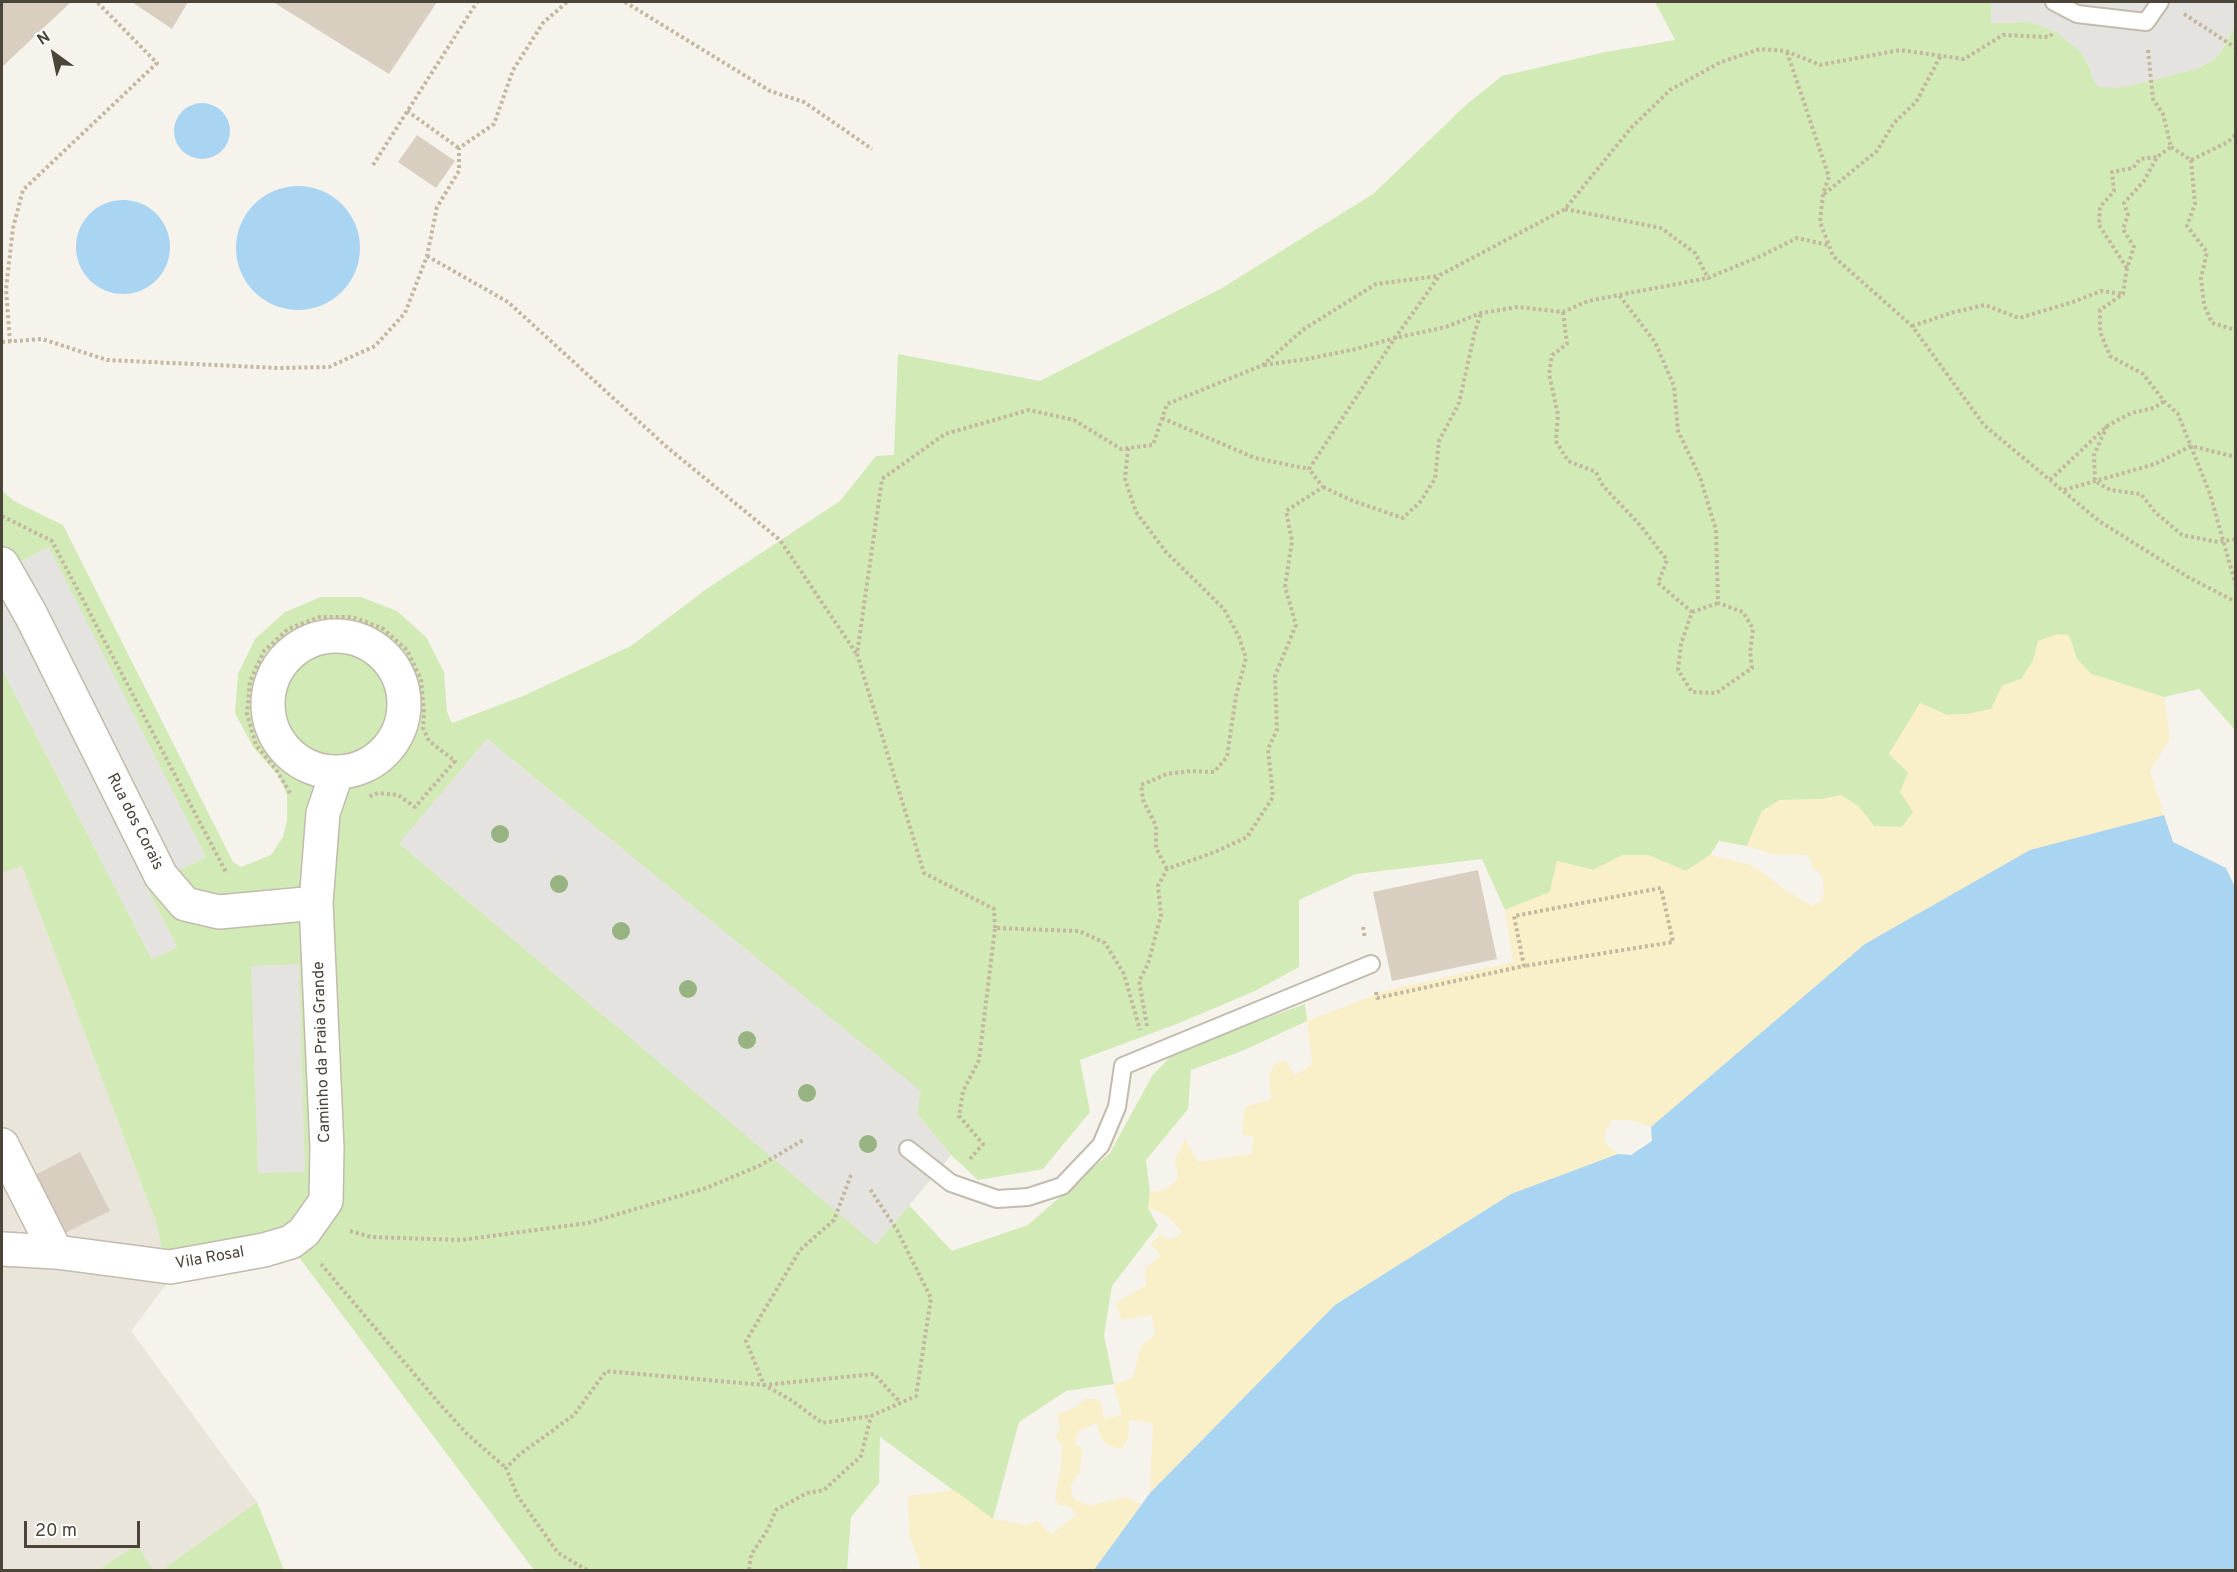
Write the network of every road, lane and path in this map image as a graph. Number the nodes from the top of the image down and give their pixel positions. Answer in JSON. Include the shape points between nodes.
{"nodes":[{"id":1,"x":97,"y":2,"type":"edge"},
{"id":2,"x":477,"y":2,"type":"edge"},
{"id":3,"x":567,"y":2,"type":"edge"},
{"id":4,"x":625,"y":2,"type":"edge"},
{"id":5,"x":2054,"y":2,"type":"edge"},
{"id":6,"x":2160,"y":2,"type":"edge"},
{"id":7,"x":2182,"y":13,"type":"dead end"},
{"id":8,"x":2077,"y":14,"type":"junction"},
{"id":9,"x":2146,"y":22,"type":"junction"},
{"id":10,"x":2235,"y":48,"type":"edge"},
{"id":11,"x":1786,"y":51,"type":"junction"},
{"id":12,"x":1941,"y":56,"type":"junction"},
{"id":13,"x":407,"y":111,"type":"junction"},
{"id":14,"x":2235,"y":134,"type":"edge"},
{"id":15,"x":2171,"y":147,"type":"junction"},
{"id":16,"x":459,"y":148,"type":"junction"},
{"id":17,"x":872,"y":149,"type":"dead end"},
{"id":18,"x":2157,"y":158,"type":"junction"},
{"id":19,"x":2192,"y":160,"type":"junction"},
{"id":20,"x":373,"y":165,"type":"dead end"},
{"id":21,"x":1823,"y":194,"type":"junction"},
{"id":22,"x":1565,"y":209,"type":"junction"},
{"id":23,"x":1829,"y":245,"type":"junction"},
{"id":24,"x":427,"y":256,"type":"junction"},
{"id":25,"x":2127,"y":268,"type":"junction"},
{"id":26,"x":1440,"y":276,"type":"junction"},
{"id":27,"x":1708,"y":278,"type":"junction"},
{"id":28,"x":2123,"y":294,"type":"junction"},
{"id":29,"x":1619,"y":295,"type":"junction"},
{"id":30,"x":1481,"y":312,"type":"junction"},
{"id":31,"x":1563,"y":312,"type":"junction"},
{"id":32,"x":1912,"y":326,"type":"junction"},
{"id":33,"x":2235,"y":330,"type":"edge"},
{"id":34,"x":1395,"y":338,"type":"junction"},
{"id":35,"x":2,"y":342,"type":"edge"},
{"id":36,"x":10,"y":342,"type":"junction"},
{"id":37,"x":1263,"y":365,"type":"junction"},
{"id":38,"x":2164,"y":401,"type":"junction"},
{"id":39,"x":1162,"y":418,"type":"junction"},
{"id":40,"x":2107,"y":426,"type":"junction"},
{"id":41,"x":2191,"y":446,"type":"junction"},
{"id":42,"x":1128,"y":448,"type":"junction"},
{"id":43,"x":2235,"y":457,"type":"edge"},
{"id":44,"x":1309,"y":469,"type":"junction"},
{"id":45,"x":2050,"y":480,"type":"junction"},
{"id":46,"x":2095,"y":481,"type":"junction"},
{"id":47,"x":1323,"y":487,"type":"junction"},
{"id":48,"x":2063,"y":490,"type":"junction"},
{"id":49,"x":2,"y":516,"type":"edge"},
{"id":50,"x":2235,"y":539,"type":"edge"},
{"id":51,"x":2223,"y":542,"type":"junction"},
{"id":52,"x":2,"y":564,"type":"edge"},
{"id":53,"x":2235,"y":586,"type":"edge"},
{"id":54,"x":2235,"y":602,"type":"edge"},
{"id":55,"x":1718,"y":603,"type":"junction"},
{"id":56,"x":1692,"y":612,"type":"junction"},
{"id":57,"x":857,"y":654,"type":"junction"},
{"id":58,"x":337,"y":772,"type":"junction"},
{"id":59,"x":291,"y":798,"type":"dead end"},
{"id":60,"x":360,"y":800,"type":"dead end"},
{"id":61,"x":1167,"y":869,"type":"junction"},
{"id":62,"x":230,"y":880,"type":"dead end"},
{"id":63,"x":316,"y":903,"type":"junction"},
{"id":64,"x":1363,"y":927,"type":"dead end"},
{"id":65,"x":995,"y":928,"type":"junction"},
{"id":66,"x":1371,"y":964,"type":"junction"},
{"id":67,"x":1524,"y":966,"type":"junction"},
{"id":68,"x":1151,"y":1054,"type":"junction"},
{"id":69,"x":805,"y":1139,"type":"dead end"},
{"id":70,"x":2,"y":1146,"type":"edge"},
{"id":71,"x":908,"y":1149,"type":"dead end"},
{"id":72,"x":851,"y":1175,"type":"dead end"},
{"id":73,"x":951,"y":1183,"type":"junction"},
{"id":74,"x":870,"y":1189,"type":"dead end"},
{"id":75,"x":333,"y":1214,"type":"junction"},
{"id":76,"x":291,"y":1242,"type":"junction"},
{"id":77,"x":2,"y":1249,"type":"edge"},
{"id":78,"x":56,"y":1252,"type":"junction"},
{"id":79,"x":764,"y":1385,"type":"junction"},
{"id":80,"x":900,"y":1402,"type":"junction"},
{"id":81,"x":871,"y":1416,"type":"junction"},
{"id":82,"x":506,"y":1468,"type":"junction"},
{"id":83,"x":587,"y":1570,"type":"edge"},
{"id":84,"x":750,"y":1570,"type":"edge"}],
"edges":[{"from":1,"to":36,"type":"path","via":[[157,63],[23,190],[13,228],[6,289]]},
{"from":2,"to":13,"type":"path"},
{"from":3,"to":16,"type":"path","via":[[543,23],[513,70],[494,124]]},
{"from":4,"to":17,"type":"path","via":[[770,91],[804,102]]},
{"from":5,"to":8,"type":"lane"},
{"from":6,"to":9,"type":"lane"},
{"from":7,"to":10,"type":"path"},
{"from":8,"to":9,"type":"lane"},
{"from":8,"to":12,"type":"path","via":[[2049,37],[2002,35],[1964,59]]},
{"from":9,"to":15,"type":"path","via":[[2152,99],[2163,114]]},
{"from":11,"to":12,"type":"path","via":[[1820,65],[1900,50]]},
{"from":11,"to":21,"type":"path","via":[[1829,177]]},
{"from":11,"to":22,"type":"path","via":[[1760,49],[1741,55],[1670,90],[1631,128]]},
{"from":12,"to":21,"type":"path","via":[[1916,102],[1894,123],[1877,151]]},
{"from":13,"to":16,"type":"path"},
{"from":13,"to":20,"type":"path"},
{"from":14,"to":19,"type":"path","via":[[2228,142]]},
{"from":15,"to":18,"type":"path"},
{"from":15,"to":19,"type":"path"},
{"from":16,"to":24,"type":"path","via":[[459,171],[437,207]]},
{"from":18,"to":25,"type":"path","via":[[2144,181],[2124,203],[2128,215],[2123,229],[2134,247]]},
{"from":18,"to":25,"type":"path","via":[[2140,159],[2133,168],[2112,172],[2114,191],[2100,207],[2099,225]]},
{"from":19,"to":33,"type":"path","via":[[2195,204],[2187,226],[2206,252],[2201,278],[2204,305],[2212,323]]},
{"from":21,"to":23,"type":"path","via":[[1820,222]]},
{"from":22,"to":26,"type":"path"},
{"from":22,"to":27,"type":"path","via":[[1661,228],[1695,253]]},
{"from":23,"to":27,"type":"path","via":[[1797,238]]},
{"from":23,"to":32,"type":"path","via":[[1833,256]]},
{"from":24,"to":36,"type":"path","via":[[405,313],[375,346],[329,367],[107,360],[42,339]]},
{"from":24,"to":57,"type":"path","via":[[508,302],[668,448],[780,540]]},
{"from":25,"to":28,"type":"path"},
{"from":26,"to":34,"type":"path"},
{"from":26,"to":37,"type":"path","via":[[1376,284],[1304,329]]},
{"from":27,"to":29,"type":"path"},
{"from":28,"to":32,"type":"path","via":[[2101,291],[2019,318],[1985,305]]},
{"from":28,"to":38,"type":"path","via":[[2100,310],[2100,332],[2110,356],[2143,374]]},
{"from":29,"to":31,"type":"path","via":[[1588,301]]},
{"from":29,"to":55,"type":"path","via":[[1655,342],[1674,386],[1678,431],[1700,477],[1716,530]]},
{"from":30,"to":31,"type":"path","via":[[1518,307]]},
{"from":30,"to":34,"type":"path","via":[[1446,327]]},
{"from":30,"to":47,"type":"path","via":[[1459,403],[1439,441],[1435,479],[1420,502],[1403,518]]},
{"from":31,"to":56,"type":"path","via":[[1567,344],[1552,355],[1549,374],[1558,415],[1556,441],[1568,461],[1596,472],[1603,486],[1640,525],[1667,560],[1658,583]]},
{"from":32,"to":45,"type":"path","via":[[1984,425]]},
{"from":34,"to":37,"type":"path"},
{"from":34,"to":44,"type":"path"},
{"from":35,"to":36,"type":"path"},
{"from":37,"to":39,"type":"path","via":[[1167,404]]},
{"from":38,"to":40,"type":"path"},
{"from":38,"to":41,"type":"path","via":[[2178,414]]},
{"from":39,"to":42,"type":"path","via":[[1152,445]]},
{"from":39,"to":44,"type":"path","via":[[1255,458]]},
{"from":40,"to":45,"type":"path"},
{"from":40,"to":46,"type":"path","via":[[2094,455]]},
{"from":41,"to":43,"type":"path"},
{"from":41,"to":46,"type":"path","via":[[2156,464]]},
{"from":41,"to":51,"type":"path"},
{"from":42,"to":57,"type":"path","via":[[1120,449],[1074,420],[1029,410],[945,434],[882,479]]},
{"from":42,"to":61,"type":"path","via":[[1125,479],[1136,512],[1166,552],[1224,609],[1246,658],[1227,757],[1214,772],[1167,774],[1141,785],[1143,800],[1156,826],[1156,848]]},
{"from":44,"to":47,"type":"path"},
{"from":45,"to":48,"type":"path"},
{"from":46,"to":48,"type":"path"},
{"from":46,"to":51,"type":"path","via":[[2110,490],[2141,494],[2182,535]]},
{"from":47,"to":61,"type":"path","via":[[1286,511],[1292,541],[1286,587],[1296,625],[1275,676],[1277,730],[1268,749],[1273,797],[1247,837]]},
{"from":48,"to":54,"type":"path","via":[[2099,521]]},
{"from":49,"to":62,"type":"path","via":[[52,541]]},
{"from":50,"to":51,"type":"path"},
{"from":51,"to":53,"type":"path"},
{"from":52,"to":63,"type":"street","name":"Rua dos Corais","via":[[161,876],[185,904],[219,912]]},
{"from":55,"to":56,"type":"path"},
{"from":55,"to":56,"type":"path","via":[[1743,612],[1753,629],[1752,668],[1716,693],[1692,692],[1678,670],[1681,644]]},
{"from":57,"to":65,"type":"path","via":[[924,873],[994,909]]},
{"from":58,"to":58,"type":"street","via":[[361,768],[381,755],[397,734],[404,710],[402,685],[390,663],[371,646],[348,637],[323,637],[299,646],[281,664],[270,686],[268,711],[275,736],[290,755],[312,768]]},
{"from":58,"to":63,"type":"street","via":[[323,813]]},
{"from":59,"to":60,"type":"path","via":[[277,771],[256,745],[247,714],[250,681],[264,651],[288,629],[319,617],[352,617],[382,628],[407,650],[422,679],[423,728],[429,741],[455,761],[415,807],[398,795],[378,793]]},
{"from":61,"to":68,"type":"path","via":[[1158,886],[1161,915],[1148,964],[1139,981]]},
{"from":63,"to":75,"type":"street","name":"Caminho da Praia Grande"},
{"from":64,"to":66,"type":"path"},
{"from":65,"to":68,"type":"path","via":[[1079,931],[1105,943],[1124,974]]},
{"from":65,"to":73,"type":"path","via":[[979,1060],[963,1090],[959,1116],[983,1144]]},
{"from":66,"to":67,"type":"path","via":[[1377,998]]},
{"from":66,"to":68,"type":"lane"},
{"from":67,"to":67,"type":"path","via":[[1514,916],[1661,888],[1673,942]]},
{"from":68,"to":73,"type":"lane","via":[[1123,1066],[1117,1107],[1101,1145],[1062,1186],[1028,1197],[997,1199]]},
{"from":69,"to":75,"type":"path","via":[[761,1165],[706,1188],[588,1223],[462,1240],[371,1237]]},
{"from":70,"to":78,"type":"street"},
{"from":71,"to":73,"type":"lane"},
{"from":72,"to":79,"type":"path","via":[[834,1220],[800,1250],[746,1341]]},
{"from":74,"to":80,"type":"path","via":[[897,1230],[931,1298],[916,1396]]},
{"from":75,"to":76,"type":"street","name":"Vila Rosal"},
{"from":76,"to":78,"type":"street","name":"Vila Rosal","via":[[170,1267]]},
{"from":76,"to":82,"type":"path","via":[[308,1246],[438,1402]]},
{"from":77,"to":78,"type":"street","name":"Vila Rosal"},
{"from":79,"to":80,"type":"path","via":[[874,1374]]},
{"from":79,"to":81,"type":"path","via":[[822,1423]]},
{"from":79,"to":82,"type":"path","via":[[606,1371],[574,1415]]},
{"from":80,"to":81,"type":"path"},
{"from":81,"to":84,"type":"path","via":[[861,1456],[824,1490],[807,1493],[776,1510],[751,1555]]},
{"from":82,"to":83,"type":"path","via":[[517,1495],[558,1553]]}]}
